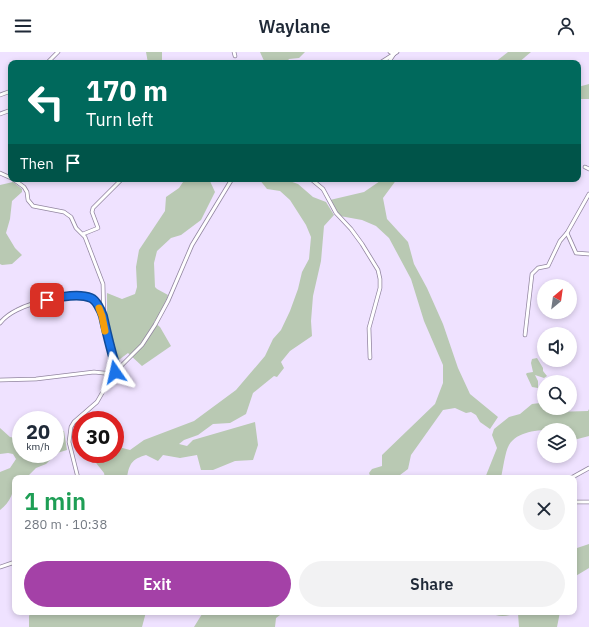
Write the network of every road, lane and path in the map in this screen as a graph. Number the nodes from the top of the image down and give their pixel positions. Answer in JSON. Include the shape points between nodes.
{"nodes":[{"id":1,"x":58,"y":52,"type":"edge"},
{"id":2,"x":394,"y":53,"type":"edge"},
{"id":3,"x":50,"y":60,"type":"edge"},
{"id":4,"x":384,"y":60,"type":"edge"},
{"id":5,"x":585,"y":167,"type":"dead end"},
{"id":6,"x":589,"y":169,"type":"edge"},
{"id":7,"x":17,"y":182,"type":"edge"},
{"id":8,"x":119,"y":182,"type":"edge"},
{"id":9,"x":230,"y":182,"type":"edge"},
{"id":10,"x":315,"y":182,"type":"edge"},
{"id":11,"x":589,"y":194,"type":"edge"},
{"id":12,"x":568,"y":233,"type":"junction"},
{"id":13,"x":83,"y":234,"type":"junction"},
{"id":14,"x":589,"y":254,"type":"edge"},
{"id":15,"x":102,"y":316,"type":"junction"},
{"id":16,"x":0,"y":323,"type":"edge"},
{"id":17,"x":525,"y":335,"type":"dead end"},
{"id":18,"x":370,"y":358,"type":"dead end"},
{"id":19,"x":117,"y":370,"type":"junction"},
{"id":20,"x":113,"y":374,"type":"junction"},
{"id":21,"x":0,"y":380,"type":"edge"},
{"id":22,"x":589,"y":468,"type":"edge"},
{"id":23,"x":77,"y":475,"type":"edge"},
{"id":24,"x":576,"y":475,"type":"edge"},
{"id":25,"x":577,"y":502,"type":"edge"},
{"id":26,"x":589,"y":502,"type":"edge"},
{"id":27,"x":12,"y":563,"type":"edge"},
{"id":28,"x":0,"y":567,"type":"edge"}],
"edges":[{"from":1,"to":3,"type":"street"},
{"from":2,"to":4,"type":"street"},
{"from":5,"to":6,"type":"street"},
{"from":7,"to":13,"type":"street","via":[[24,187],[33,206],[64,212],[71,217],[76,228]]},
{"from":8,"to":13,"type":"street","via":[[93,208],[98,228]]},
{"from":9,"to":19,"type":"street","via":[[192,245],[155,325],[142,345]]},
{"from":10,"to":18,"type":"street","via":[[323,189],[336,213],[358,239],[378,270],[380,288],[369,328]]},
{"from":11,"to":12,"type":"street"},
{"from":12,"to":14,"type":"street","via":[[576,253]]},
{"from":12,"to":17,"type":"street","via":[[560,241],[548,266],[538,268],[532,274]]},
{"from":13,"to":15,"type":"street","via":[[103,284]]},
{"from":15,"to":16,"type":"street","via":[[92,299],[76,296],[36,302],[17,310]]},
{"from":15,"to":19,"type":"street"},
{"from":19,"to":20,"type":"street"},
{"from":20,"to":21,"type":"street","via":[[94,372],[36,379]]},
{"from":20,"to":23,"type":"street","via":[[97,402],[71,427],[69,442]]},
{"from":22,"to":24,"type":"street"},
{"from":25,"to":26,"type":"street"},
{"from":27,"to":28,"type":"street"}]}
